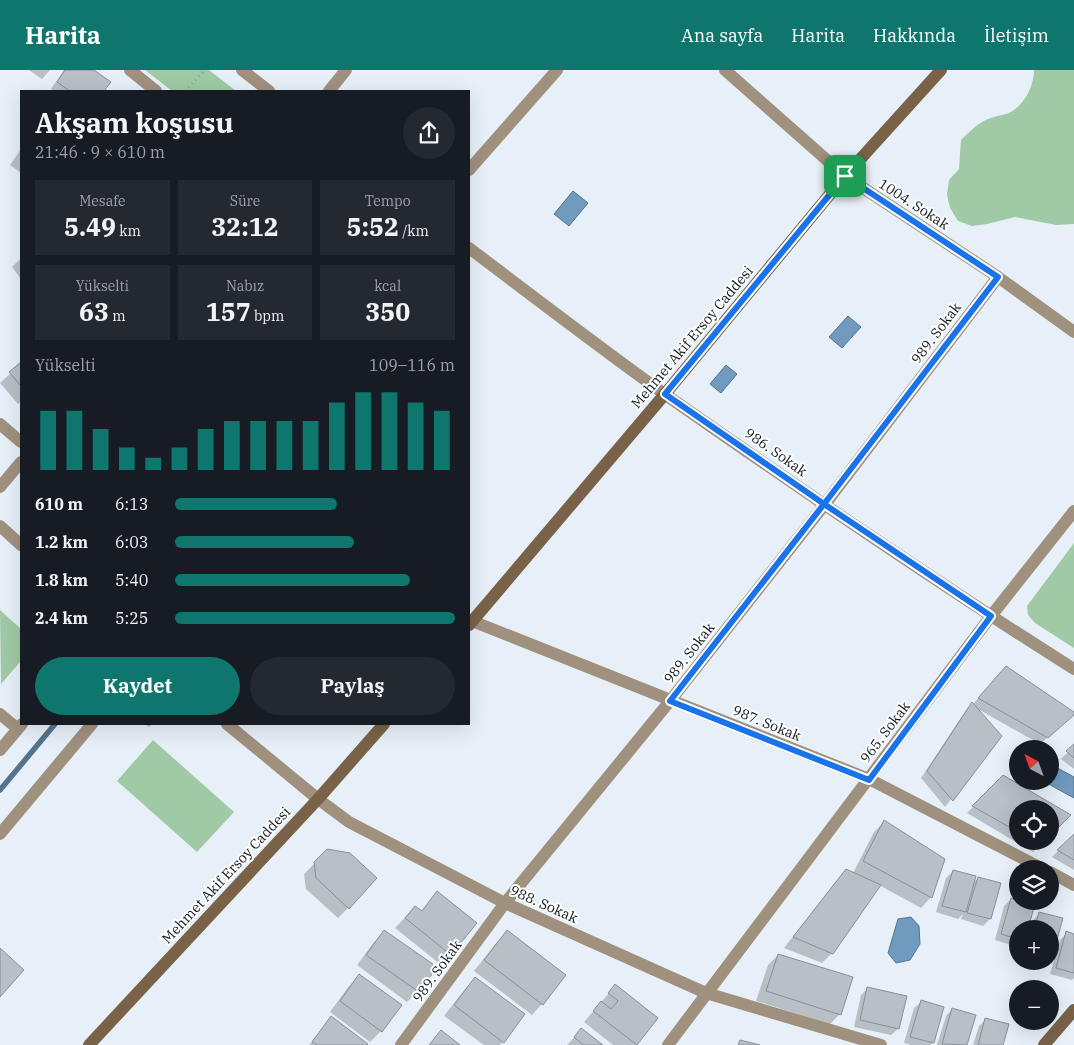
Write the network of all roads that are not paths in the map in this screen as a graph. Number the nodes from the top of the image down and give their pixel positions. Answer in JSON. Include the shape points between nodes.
{"nodes":[{"id":1,"x":130,"y":70,"type":"edge"},
{"id":2,"x":242,"y":70,"type":"edge"},
{"id":3,"x":346,"y":70,"type":"edge"},
{"id":4,"x":557,"y":70,"type":"edge"},
{"id":5,"x":725,"y":70,"type":"edge"},
{"id":6,"x":941,"y":70,"type":"edge"},
{"id":7,"x":155,"y":90,"type":"edge"},
{"id":8,"x":268,"y":90,"type":"edge"},
{"id":9,"x":330,"y":90,"type":"edge"},
{"id":10,"x":470,"y":169,"type":"edge"},
{"id":11,"x":845,"y":176,"type":"junction"},
{"id":12,"x":470,"y":249,"type":"edge"},
{"id":13,"x":998,"y":277,"type":"junction"},
{"id":14,"x":1074,"y":332,"type":"edge"},
{"id":15,"x":665,"y":394,"type":"junction"},
{"id":16,"x":0,"y":424,"type":"edge"},
{"id":17,"x":20,"y":441,"type":"edge"},
{"id":18,"x":20,"y":463,"type":"edge"},
{"id":19,"x":0,"y":487,"type":"edge"},
{"id":20,"x":824,"y":504,"type":"junction"},
{"id":21,"x":1074,"y":511,"type":"edge"},
{"id":22,"x":0,"y":526,"type":"edge"},
{"id":23,"x":20,"y":544,"type":"edge"},
{"id":24,"x":991,"y":616,"type":"junction"},
{"id":25,"x":471,"y":623,"type":"edge"},
{"id":26,"x":1074,"y":669,"type":"edge"},
{"id":27,"x":670,"y":701,"type":"junction"},
{"id":28,"x":0,"y":714,"type":"edge"},
{"id":29,"x":91,"y":725,"type":"edge"},
{"id":30,"x":228,"y":725,"type":"edge"},
{"id":31,"x":383,"y":725,"type":"edge"},
{"id":32,"x":20,"y":726,"type":"edge"},
{"id":33,"x":0,"y":750,"type":"edge"},
{"id":34,"x":869,"y":780,"type":"junction"},
{"id":35,"x":318,"y":800,"type":"junction"},
{"id":36,"x":0,"y":834,"type":"edge"},
{"id":37,"x":1025,"y":860,"type":"edge"},
{"id":38,"x":1059,"y":877,"type":"edge"},
{"id":39,"x":1074,"y":885,"type":"edge"},
{"id":40,"x":505,"y":903,"type":"junction"},
{"id":41,"x":706,"y":993,"type":"junction"},
{"id":42,"x":1074,"y":1010,"type":"edge"},
{"id":43,"x":89,"y":1045,"type":"edge"},
{"id":44,"x":401,"y":1045,"type":"edge"},
{"id":45,"x":668,"y":1045,"type":"edge"},
{"id":46,"x":881,"y":1045,"type":"edge"},
{"id":47,"x":1044,"y":1045,"type":"edge"}],
"edges":[{"from":1,"to":7,"type":"street"},
{"from":2,"to":8,"type":"street"},
{"from":3,"to":9,"type":"street"},
{"from":4,"to":10,"type":"street"},
{"from":5,"to":11,"type":"street","name":"1004. Sokak"},
{"from":6,"to":11,"type":"street","name":"Mehmet Akif Ersoy Caddesi"},
{"from":11,"to":13,"type":"street","name":"1004. Sokak"},
{"from":11,"to":15,"type":"street","name":"Mehmet Akif Ersoy Caddesi"},
{"from":12,"to":15,"type":"street","name":"986. Sokak"},
{"from":13,"to":14,"type":"street","name":"1004. Sokak"},
{"from":13,"to":20,"type":"street","name":"989. Sokak"},
{"from":15,"to":20,"type":"street","name":"986. Sokak"},
{"from":15,"to":25,"type":"street","name":"Mehmet Akif Ersoy Caddesi"},
{"from":16,"to":17,"type":"street"},
{"from":18,"to":19,"type":"street"},
{"from":20,"to":24,"type":"street","name":"986. Sokak"},
{"from":20,"to":27,"type":"street","name":"989. Sokak"},
{"from":21,"to":24,"type":"street","name":"965. Sokak"},
{"from":22,"to":23,"type":"street"},
{"from":24,"to":26,"type":"street","name":"986. Sokak"},
{"from":24,"to":34,"type":"street","name":"965. Sokak"},
{"from":25,"to":27,"type":"street","name":"987. Sokak"},
{"from":27,"to":34,"type":"street","name":"987. Sokak"},
{"from":27,"to":40,"type":"street","name":"989. Sokak"},
{"from":28,"to":32,"type":"street"},
{"from":29,"to":36,"type":"street"},
{"from":30,"to":35,"type":"street","name":"988. Sokak"},
{"from":31,"to":35,"type":"street","name":"Mehmet Akif Ersoy Caddesi"},
{"from":32,"to":33,"type":"street"},
{"from":34,"to":37,"type":"street","name":"987. Sokak"},
{"from":34,"to":41,"type":"street","name":"965. Sokak"},
{"from":35,"to":40,"type":"street","name":"988. Sokak","via":[[349,822]]},
{"from":35,"to":43,"type":"street","name":"Mehmet Akif Ersoy Caddesi"},
{"from":38,"to":39,"type":"street"},
{"from":40,"to":41,"type":"street","name":"988. Sokak"},
{"from":40,"to":44,"type":"street","name":"989. Sokak"},
{"from":41,"to":45,"type":"street","name":"965. Sokak"},
{"from":41,"to":46,"type":"street","name":"988. Sokak"},
{"from":42,"to":47,"type":"street"}]}
